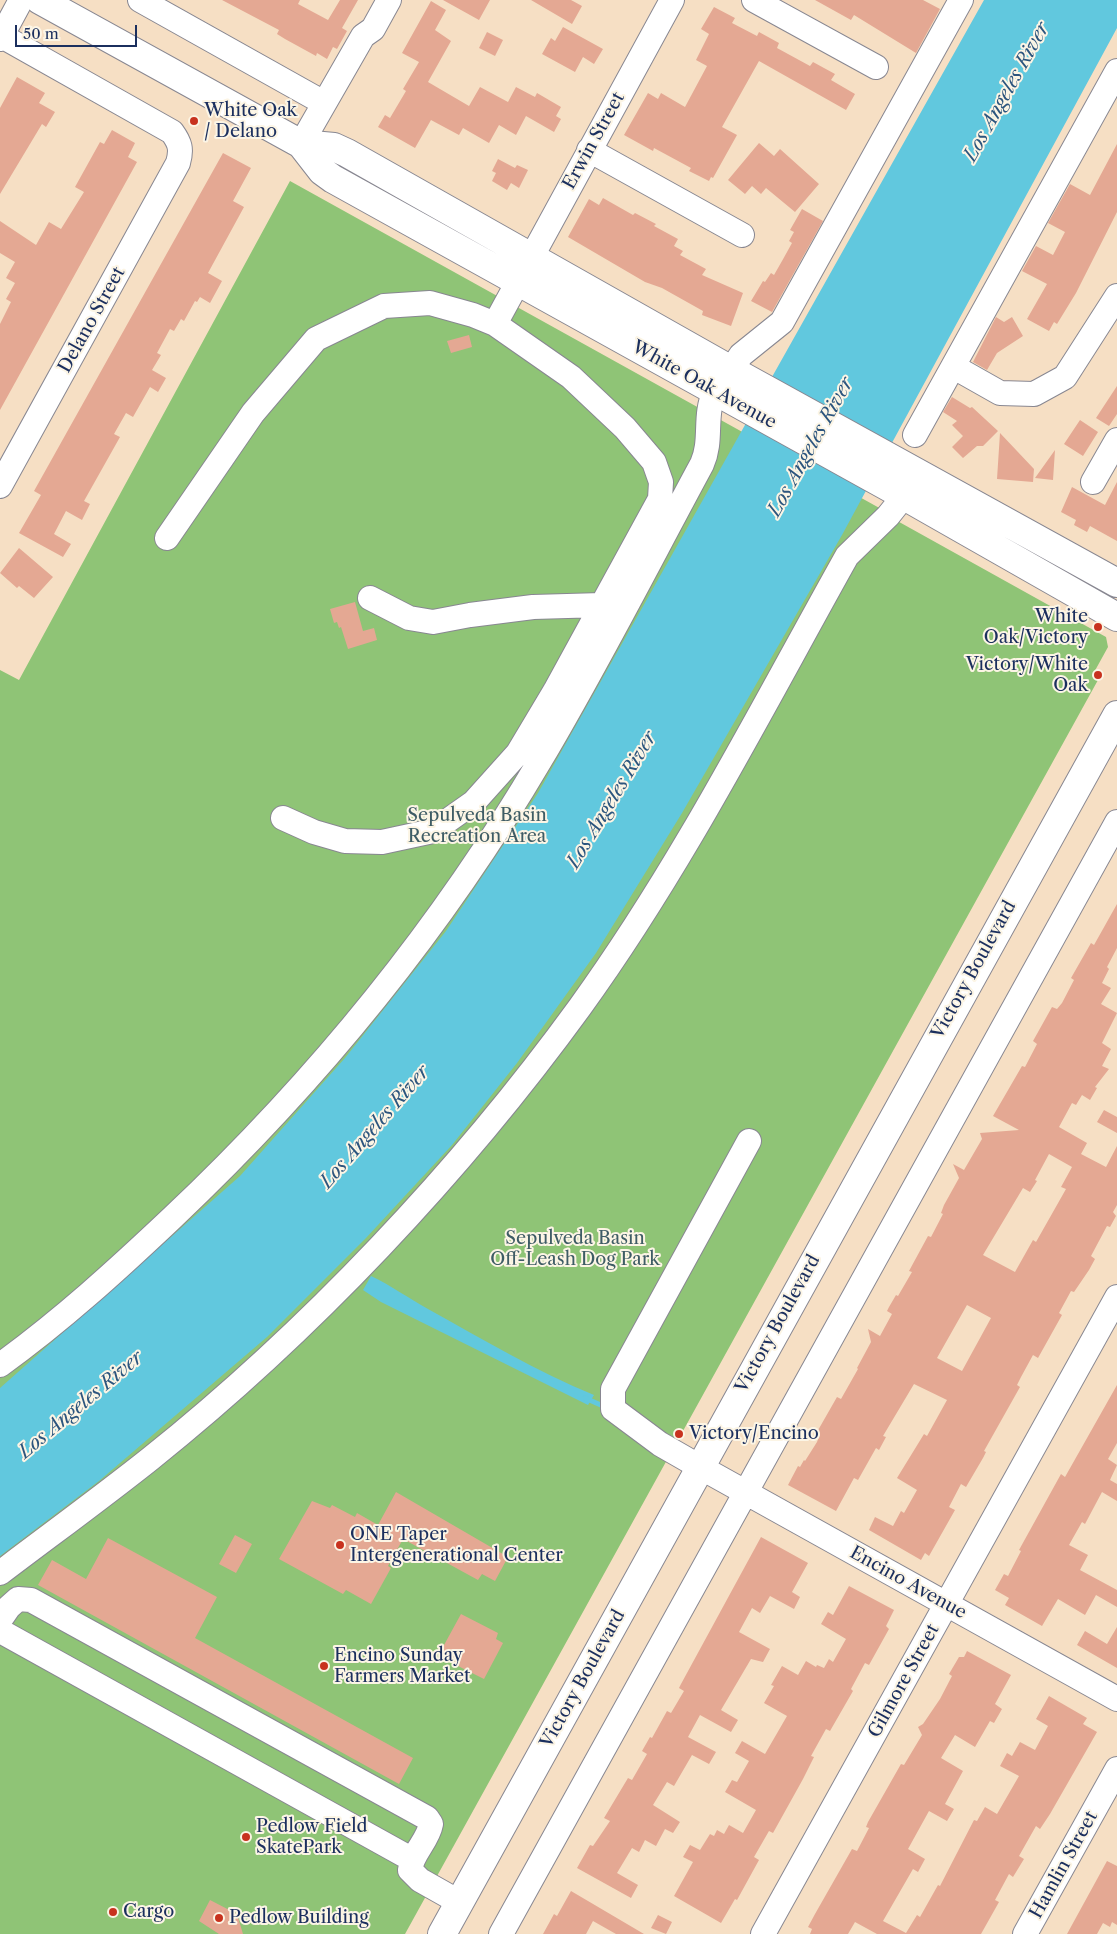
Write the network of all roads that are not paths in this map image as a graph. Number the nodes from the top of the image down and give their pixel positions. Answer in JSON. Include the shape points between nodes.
{"nodes":[{"id":1,"x":21,"y":0,"type":"edge"},
{"id":2,"x":40,"y":0,"type":"edge"},
{"id":3,"x":140,"y":0,"type":"edge"},
{"id":4,"x":389,"y":0,"type":"edge"},
{"id":5,"x":672,"y":0,"type":"edge"},
{"id":6,"x":754,"y":0,"type":"edge"},
{"id":7,"x":960,"y":0,"type":"edge"},
{"id":8,"x":1,"y":37,"type":"edge"},
{"id":9,"x":876,"y":67,"type":"dead end"},
{"id":10,"x":1117,"y":71,"type":"edge"},
{"id":11,"x":324,"y":103,"type":"junction"},
{"id":12,"x":300,"y":144,"type":"junction"},
{"id":13,"x":589,"y":150,"type":"junction"},
{"id":14,"x":742,"y":234,"type":"dead end"},
{"id":15,"x":531,"y":255,"type":"junction"},
{"id":16,"x":517,"y":282,"type":"junction"},
{"id":17,"x":1117,"y":296,"type":"edge"},
{"id":18,"x":495,"y":324,"type":"junction"},
{"id":19,"x":954,"y":367,"type":"junction"},
{"id":20,"x":730,"y":384,"type":"junction"},
{"id":21,"x":915,"y":435,"type":"dead end"},
{"id":22,"x":1117,"y":440,"type":"edge"},
{"id":23,"x":1093,"y":482,"type":"dead end"},
{"id":24,"x":900,"y":484,"type":"junction"},
{"id":25,"x":0,"y":486,"type":"edge"},
{"id":26,"x":167,"y":538,"type":"dead end"},
{"id":27,"x":1117,"y":583,"type":"edge"},
{"id":28,"x":370,"y":598,"type":"dead end"},
{"id":29,"x":602,"y":605,"type":"junction"},
{"id":30,"x":1117,"y":617,"type":"edge"},
{"id":31,"x":1117,"y":715,"type":"edge"},
{"id":32,"x":283,"y":818,"type":"dead end"},
{"id":33,"x":1117,"y":822,"type":"edge"},
{"id":34,"x":749,"y":1141,"type":"dead end"},
{"id":35,"x":1117,"y":1297,"type":"edge"},
{"id":36,"x":0,"y":1365,"type":"edge"},
{"id":37,"x":700,"y":1467,"type":"junction"},
{"id":38,"x":745,"y":1493,"type":"junction"},
{"id":39,"x":0,"y":1573,"type":"edge"},
{"id":40,"x":946,"y":1604,"type":"junction"},
{"id":41,"x":0,"y":1620,"type":"edge"},
{"id":42,"x":0,"y":1629,"type":"edge"},
{"id":43,"x":1117,"y":1699,"type":"edge"},
{"id":44,"x":1117,"y":1769,"type":"edge"},
{"id":45,"x":413,"y":1860,"type":"junction"},
{"id":46,"x":459,"y":1902,"type":"junction"},
{"id":47,"x":442,"y":1934,"type":"edge"},
{"id":48,"x":501,"y":1934,"type":"edge"},
{"id":49,"x":763,"y":1934,"type":"edge"},
{"id":50,"x":1025,"y":1934,"type":"edge"}],
"edges":[{"from":1,"to":8,"type":"street"},
{"from":2,"to":12,"type":"main road","name":"White Oak Avenue"},
{"from":3,"to":11,"type":"street"},
{"from":4,"to":11,"type":"street","via":[[372,30],[363,36]]},
{"from":5,"to":13,"type":"street","name":"Erwin Street"},
{"from":6,"to":9,"type":"street"},
{"from":7,"to":20,"type":"street","via":[[782,322],[741,355]]},
{"from":8,"to":25,"type":"street","name":"Delano Street","via":[[172,132],[180,142],[181,154]]},
{"from":10,"to":19,"type":"street"},
{"from":11,"to":12,"type":"street"},
{"from":12,"to":15,"type":"main road","name":"White Oak Avenue","via":[[334,147],[347,153]]},
{"from":12,"to":16,"type":"main road","name":"White Oak Avenue","via":[[322,171],[333,179]]},
{"from":13,"to":14,"type":"street"},
{"from":13,"to":15,"type":"street","name":"Erwin Street"},
{"from":15,"to":16,"type":"street","name":"Erwin Street"},
{"from":15,"to":20,"type":"main road","name":"White Oak Avenue"},
{"from":16,"to":18,"type":"street","name":"Erwin Street"},
{"from":16,"to":20,"type":"main road","name":"White Oak Avenue"},
{"from":17,"to":19,"type":"street","via":[[1066,377],[1034,394],[1000,393]]},
{"from":18,"to":26,"type":"street","via":[[430,303],[384,306],[316,339],[253,413]]},
{"from":18,"to":29,"type":"street","via":[[570,377],[625,428],[654,462],[661,482],[660,499]]},
{"from":19,"to":21,"type":"street"},
{"from":20,"to":24,"type":"main road","name":"White Oak Avenue"},
{"from":20,"to":36,"type":"street","via":[[708,407],[707,447],[702,464],[542,759],[437,918],[363,1015],[296,1093],[220,1173],[121,1266]]},
{"from":22,"to":23,"type":"street"},
{"from":24,"to":27,"type":"main road","name":"White Oak Avenue"},
{"from":24,"to":30,"type":"main road","name":"White Oak Avenue"},
{"from":24,"to":39,"type":"street","via":[[888,516],[848,556],[659,886],[580,1006],[481,1132],[403,1222],[237,1385],[151,1459]]},
{"from":28,"to":29,"type":"street","via":[[409,618],[433,622],[533,607]]},
{"from":29,"to":32,"type":"street","via":[[518,753],[474,802],[433,831],[382,842],[345,841]]},
{"from":31,"to":37,"type":"main road","name":"Victory Boulevard"},
{"from":33,"to":38,"type":"street"},
{"from":34,"to":37,"type":"street","name":"Encino Avenue","via":[[611,1397],[616,1412],[667,1449]]},
{"from":35,"to":40,"type":"street","name":"Gilmore Street"},
{"from":37,"to":38,"type":"street","name":"Encino Avenue"},
{"from":37,"to":46,"type":"main road","name":"Victory Boulevard"},
{"from":38,"to":40,"type":"street","name":"Encino Avenue"},
{"from":38,"to":48,"type":"street"},
{"from":40,"to":43,"type":"street","name":"Encino Avenue"},
{"from":40,"to":49,"type":"street","name":"Gilmore Street"},
{"from":41,"to":45,"type":"street","via":[[18,1599],[30,1600],[427,1818],[431,1824],[430,1831]]},
{"from":42,"to":45,"type":"street"},
{"from":44,"to":50,"type":"street","name":"Hamlin Street"},
{"from":45,"to":46,"type":"street","via":[[412,1874]]},
{"from":46,"to":47,"type":"main road","name":"Victory Boulevard"}]}
